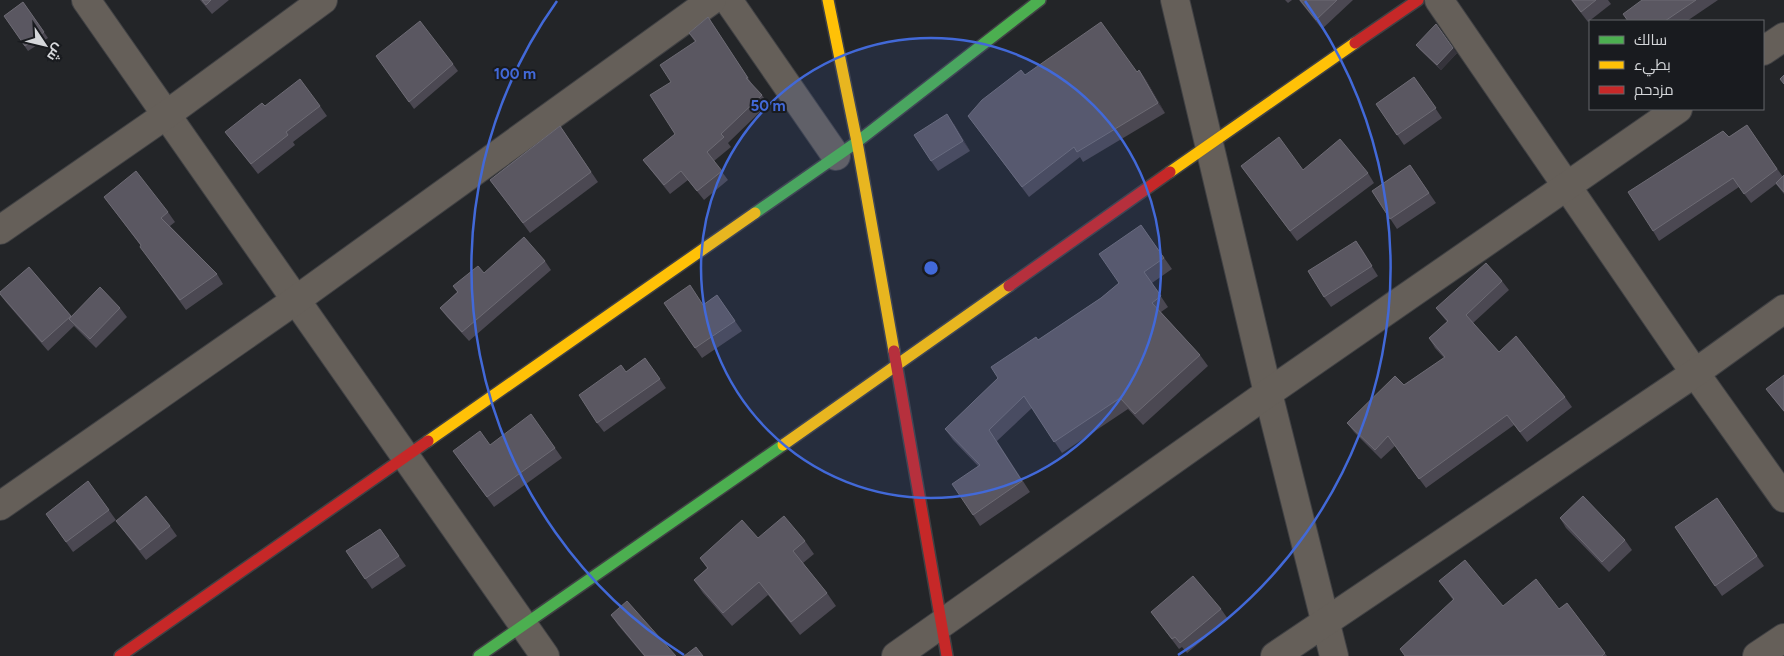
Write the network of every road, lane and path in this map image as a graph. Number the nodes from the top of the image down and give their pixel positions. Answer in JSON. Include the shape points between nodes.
{"nodes":[{"id":1,"x":86,"y":0,"type":"edge"},
{"id":2,"x":323,"y":0,"type":"edge"},
{"id":3,"x":712,"y":0,"type":"edge"},
{"id":4,"x":728,"y":0,"type":"edge"},
{"id":5,"x":828,"y":0,"type":"edge"},
{"id":6,"x":1040,"y":0,"type":"edge"},
{"id":7,"x":1175,"y":0,"type":"edge"},
{"id":8,"x":1418,"y":0,"type":"edge"},
{"id":9,"x":1439,"y":0,"type":"edge"},
{"id":10,"x":1784,"y":37,"type":"edge"},
{"id":11,"x":1764,"y":50,"type":"edge"},
{"id":12,"x":1677,"y":110,"type":"edge"},
{"id":13,"x":166,"y":115,"type":"junction"},
{"id":14,"x":1210,"y":143,"type":"junction"},
{"id":15,"x":847,"y":149,"type":"junction"},
{"id":16,"x":1567,"y":184,"type":"junction"},
{"id":17,"x":0,"y":230,"type":"edge"},
{"id":18,"x":296,"y":300,"type":"junction"},
{"id":19,"x":1784,"y":309,"type":"edge"},
{"id":20,"x":896,"y":368,"type":"junction"},
{"id":21,"x":1695,"y":373,"type":"junction"},
{"id":22,"x":1268,"y":392,"type":"junction"},
{"id":23,"x":406,"y":457,"type":"junction"},
{"id":24,"x":1784,"y":498,"type":"edge"},
{"id":25,"x":0,"y":506,"type":"edge"},
{"id":26,"x":1325,"y":623,"type":"junction"},
{"id":27,"x":523,"y":625,"type":"junction"},
{"id":28,"x":941,"y":625,"type":"junction"},
{"id":29,"x":1784,"y":638,"type":"edge"},
{"id":30,"x":120,"y":656,"type":"edge"},
{"id":31,"x":479,"y":656,"type":"edge"},
{"id":32,"x":545,"y":656,"type":"edge"},
{"id":33,"x":896,"y":656,"type":"edge"},
{"id":34,"x":946,"y":656,"type":"edge"},
{"id":35,"x":1275,"y":656,"type":"edge"},
{"id":36,"x":1334,"y":656,"type":"edge"},
{"id":37,"x":1757,"y":656,"type":"edge"}],
"edges":[{"from":1,"to":13,"type":"street"},
{"from":2,"to":13,"type":"street"},
{"from":3,"to":18,"type":"street"},
{"from":4,"to":15,"type":"street"},
{"from":5,"to":15,"type":"street"},
{"from":6,"to":15,"type":"street"},
{"from":7,"to":14,"type":"street"},
{"from":8,"to":14,"type":"street"},
{"from":9,"to":16,"type":"street"},
{"from":10,"to":11,"type":"street"},
{"from":12,"to":16,"type":"street"},
{"from":13,"to":17,"type":"street"},
{"from":13,"to":18,"type":"street"},
{"from":14,"to":20,"type":"street"},
{"from":14,"to":22,"type":"street"},
{"from":15,"to":20,"type":"street"},
{"from":15,"to":23,"type":"street"},
{"from":16,"to":21,"type":"street"},
{"from":16,"to":22,"type":"street"},
{"from":18,"to":23,"type":"street"},
{"from":18,"to":25,"type":"street"},
{"from":19,"to":21,"type":"street"},
{"from":20,"to":27,"type":"street"},
{"from":20,"to":28,"type":"street"},
{"from":21,"to":24,"type":"street"},
{"from":21,"to":26,"type":"street"},
{"from":22,"to":26,"type":"street"},
{"from":22,"to":28,"type":"street"},
{"from":23,"to":27,"type":"street"},
{"from":23,"to":30,"type":"street"},
{"from":26,"to":35,"type":"street"},
{"from":26,"to":36,"type":"street"},
{"from":27,"to":31,"type":"street"},
{"from":27,"to":32,"type":"street"},
{"from":28,"to":33,"type":"street"},
{"from":28,"to":34,"type":"street"},
{"from":29,"to":37,"type":"street"}]}
